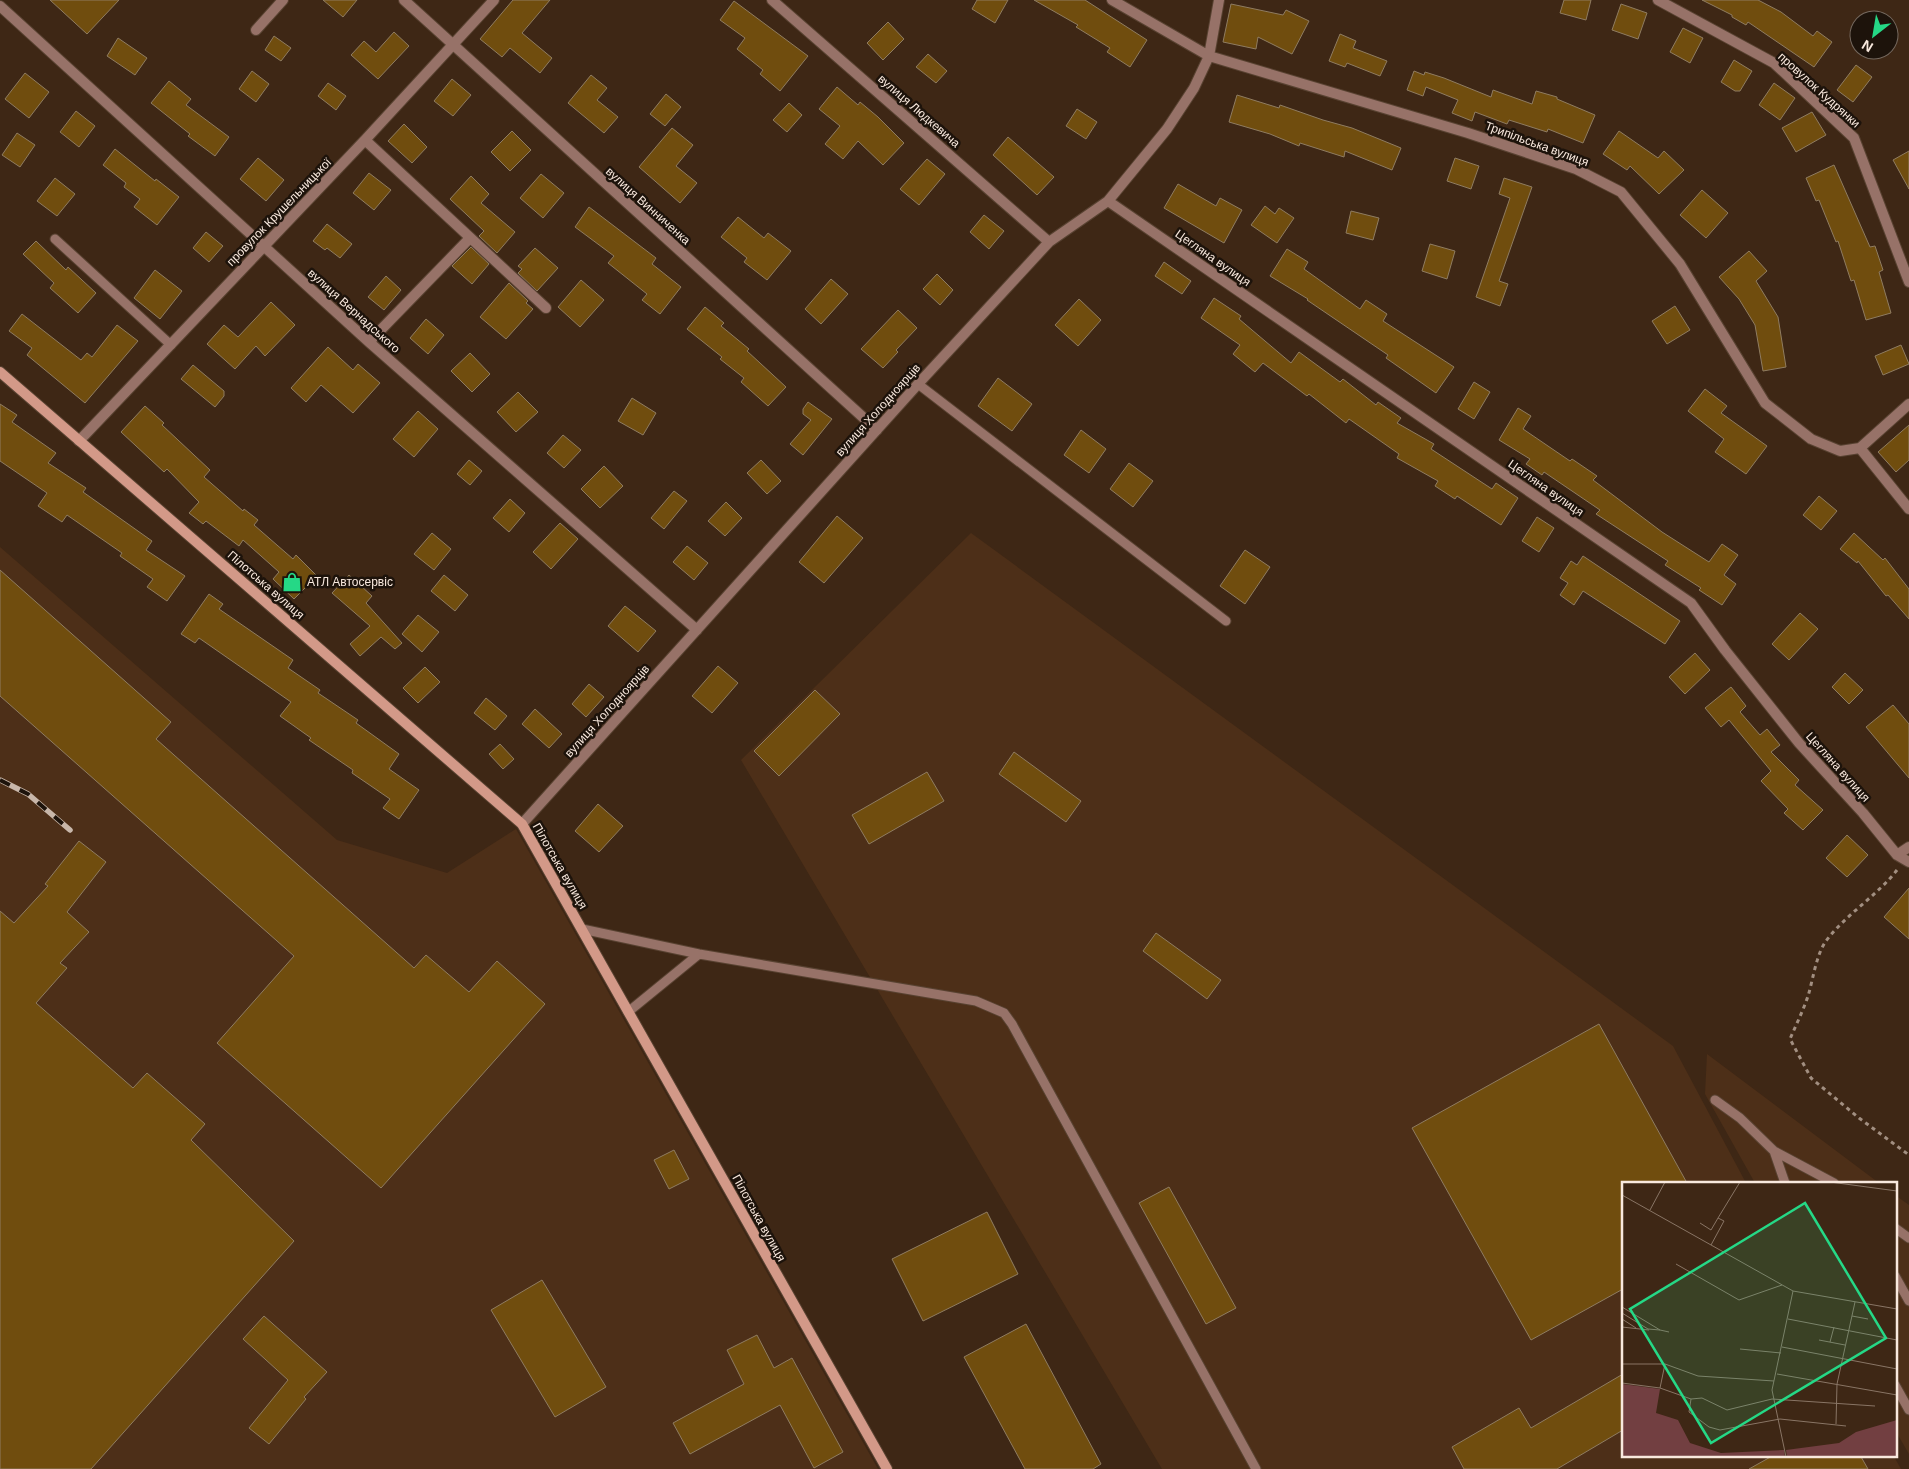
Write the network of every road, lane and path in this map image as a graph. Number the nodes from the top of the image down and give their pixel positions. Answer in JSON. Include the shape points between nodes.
{"nodes":[{"id":1,"x":283,"y":0,"type":"edge"},
{"id":2,"x":404,"y":0,"type":"edge"},
{"id":3,"x":494,"y":0,"type":"edge"},
{"id":4,"x":772,"y":0,"type":"edge"},
{"id":5,"x":1112,"y":0,"type":"edge"},
{"id":6,"x":1219,"y":0,"type":"edge"},
{"id":7,"x":1658,"y":0,"type":"edge"},
{"id":8,"x":0,"y":6,"type":"edge"},
{"id":9,"x":256,"y":30,"type":"dead end"},
{"id":10,"x":453,"y":46,"type":"junction"},
{"id":11,"x":1209,"y":56,"type":"junction"},
{"id":12,"x":365,"y":140,"type":"junction"},
{"id":13,"x":1108,"y":200,"type":"junction"},
{"id":14,"x":470,"y":238,"type":"junction"},
{"id":15,"x":55,"y":239,"type":"dead end"},
{"id":16,"x":1049,"y":242,"type":"junction"},
{"id":17,"x":263,"y":246,"type":"junction"},
{"id":18,"x":1909,"y":282,"type":"edge"},
{"id":19,"x":546,"y":308,"type":"dead end"},
{"id":20,"x":369,"y":342,"type":"junction"},
{"id":21,"x":171,"y":345,"type":"junction"},
{"id":22,"x":0,"y":372,"type":"edge"},
{"id":23,"x":918,"y":384,"type":"junction"},
{"id":24,"x":1909,"y":404,"type":"edge"},
{"id":25,"x":877,"y":430,"type":"junction"},
{"id":26,"x":79,"y":440,"type":"junction"},
{"id":27,"x":1860,"y":448,"type":"junction"},
{"id":28,"x":1909,"y":509,"type":"edge"},
{"id":29,"x":1226,"y":621,"type":"dead end"},
{"id":30,"x":697,"y":630,"type":"junction"},
{"id":31,"x":522,"y":824,"type":"junction"},
{"id":32,"x":1909,"y":847,"type":"edge"},
{"id":33,"x":1897,"y":854,"type":"junction"},
{"id":34,"x":1909,"y":862,"type":"edge"},
{"id":35,"x":582,"y":929,"type":"junction"},
{"id":36,"x":699,"y":954,"type":"junction"},
{"id":37,"x":628,"y":1012,"type":"junction"},
{"id":38,"x":1715,"y":1100,"type":"dead end"},
{"id":39,"x":1774,"y":1151,"type":"junction"},
{"id":40,"x":1909,"y":1155,"type":"edge"},
{"id":41,"x":1785,"y":1182,"type":"edge"},
{"id":42,"x":1832,"y":1182,"type":"edge"},
{"id":43,"x":1896,"y":1229,"type":"edge"},
{"id":44,"x":1909,"y":1238,"type":"edge"},
{"id":45,"x":1896,"y":1278,"type":"edge"},
{"id":46,"x":1909,"y":1301,"type":"edge"},
{"id":47,"x":1896,"y":1387,"type":"edge"},
{"id":48,"x":1909,"y":1410,"type":"edge"},
{"id":49,"x":886,"y":1469,"type":"edge"},
{"id":50,"x":1256,"y":1469,"type":"edge"}],
"edges":[{"from":1,"to":9,"type":"street"},
{"from":2,"to":10,"type":"street","name":"вулиця Винниченка"},
{"from":3,"to":10,"type":"street","name":"провулок Крушельницької"},
{"from":4,"to":16,"type":"street","name":"вулиця Людкевича"},
{"from":5,"to":11,"type":"street","name":"Трипільська вулиця"},
{"from":6,"to":11,"type":"street","name":"вулиця Холодноярців"},
{"from":7,"to":18,"type":"street","name":"провулок Кудрянки","via":[[1774,63],[1854,138]]},
{"from":8,"to":17,"type":"street","name":"вулиця Вернадського"},
{"from":10,"to":12,"type":"street","name":"провулок Крушельницької"},
{"from":10,"to":25,"type":"street","name":"вулиця Винниченка"},
{"from":11,"to":13,"type":"street","name":"вулиця Холодноярців","via":[[1194,88],[1167,129]]},
{"from":11,"to":27,"type":"street","name":"Трипільська вулиця","via":[[1468,133],[1576,169],[1621,192],[1680,264],[1765,403],[1811,439],[1840,451]]},
{"from":12,"to":14,"type":"street"},
{"from":12,"to":17,"type":"street","name":"провулок Крушельницької"},
{"from":13,"to":16,"type":"street","name":"вулиця Холодноярців"},
{"from":13,"to":33,"type":"street","name":"Цегляна вулиця","via":[[1691,603],[1799,743]]},
{"from":14,"to":19,"type":"street"},
{"from":14,"to":20,"type":"street"},
{"from":15,"to":21,"type":"lane"},
{"from":16,"to":23,"type":"street","name":"вулиця Холодноярців"},
{"from":17,"to":20,"type":"street","name":"вулиця Вернадського"},
{"from":17,"to":21,"type":"street","name":"провулок Крушельницької"},
{"from":20,"to":30,"type":"street","name":"вулиця Вернадського"},
{"from":21,"to":26,"type":"street","name":"провулок Крушельницької"},
{"from":22,"to":26,"type":"street","name":"Пілотська вулиця"},
{"from":23,"to":25,"type":"street","name":"вулиця Холодноярців"},
{"from":23,"to":29,"type":"lane"},
{"from":24,"to":27,"type":"street"},
{"from":25,"to":30,"type":"street","name":"вулиця Холодноярців"},
{"from":26,"to":31,"type":"street","name":"Пілотська вулиця"},
{"from":27,"to":28,"type":"street"},
{"from":30,"to":31,"type":"street","name":"вулиця Холодноярців"},
{"from":31,"to":35,"type":"street","name":"Пілотська вулиця"},
{"from":32,"to":33,"type":"street"},
{"from":33,"to":34,"type":"street","name":"Цегляна вулиця"},
{"from":33,"to":40,"type":"path","via":[[1897,870],[1825,943],[1790,1040],[1811,1078]]},
{"from":35,"to":36,"type":"lane"},
{"from":35,"to":37,"type":"street","name":"Пілотська вулиця"},
{"from":36,"to":37,"type":"lane"},
{"from":36,"to":50,"type":"lane","via":[[976,1001],[1004,1013]]},
{"from":37,"to":49,"type":"street","name":"Пілотська вулиця"},
{"from":38,"to":39,"type":"lane","via":[[1740,1118]]},
{"from":39,"to":41,"type":"lane"},
{"from":39,"to":42,"type":"lane"},
{"from":43,"to":44,"type":"lane"},
{"from":45,"to":46,"type":"lane"},
{"from":47,"to":48,"type":"lane"}]}
